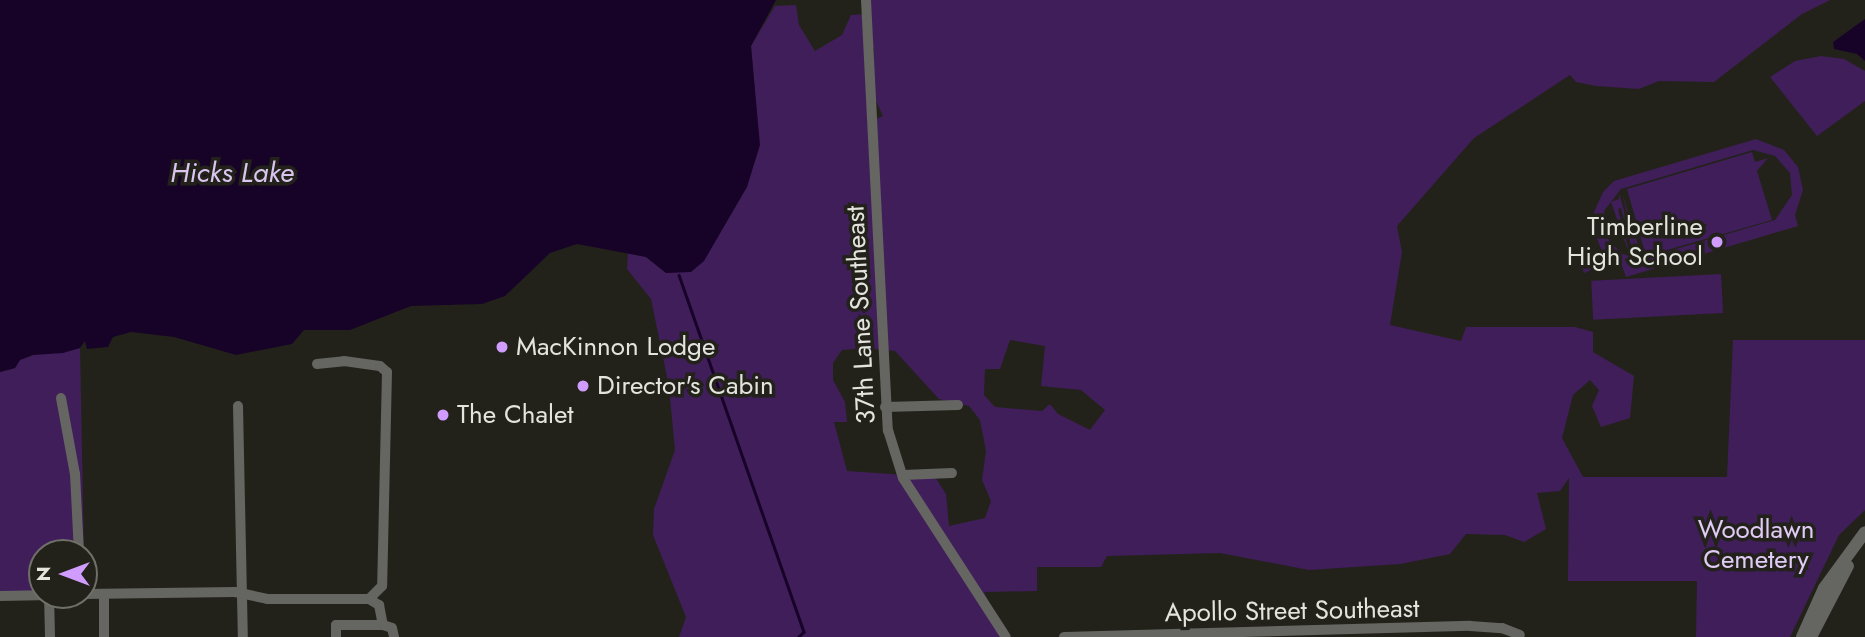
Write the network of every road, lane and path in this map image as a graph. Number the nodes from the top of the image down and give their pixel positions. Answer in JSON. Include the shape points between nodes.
{"nodes":[{"id":1,"x":866,"y":0,"type":"edge"},
{"id":2,"x":317,"y":364,"type":"dead end"},
{"id":3,"x":61,"y":398,"type":"dead end"},
{"id":4,"x":958,"y":405,"type":"dead end"},
{"id":5,"x":238,"y":406,"type":"dead end"},
{"id":6,"x":885,"y":407,"type":"junction"},
{"id":7,"x":952,"y":473,"type":"dead end"},
{"id":8,"x":902,"y":475,"type":"junction"},
{"id":9,"x":1865,"y":532,"type":"edge"},
{"id":10,"x":78,"y":539,"type":"edge"},
{"id":11,"x":1865,"y":545,"type":"edge"},
{"id":12,"x":244,"y":594,"type":"junction"},
{"id":13,"x":28,"y":595,"type":"edge"},
{"id":14,"x":98,"y":595,"type":"edge"},
{"id":15,"x":104,"y":595,"type":"junction"},
{"id":16,"x":0,"y":596,"type":"edge"},
{"id":17,"x":369,"y":599,"type":"junction"},
{"id":18,"x":50,"y":609,"type":"edge"},
{"id":19,"x":383,"y":625,"type":"junction"},
{"id":20,"x":1382,"y":634,"type":"edge"},
{"id":21,"x":1520,"y":635,"type":"dead end"},
{"id":22,"x":50,"y":637,"type":"edge"},
{"id":23,"x":104,"y":637,"type":"edge"},
{"id":24,"x":243,"y":637,"type":"edge"},
{"id":25,"x":336,"y":637,"type":"edge"},
{"id":26,"x":394,"y":637,"type":"edge"},
{"id":27,"x":1006,"y":637,"type":"edge"},
{"id":28,"x":1064,"y":637,"type":"edge"},
{"id":29,"x":1802,"y":637,"type":"edge"},
{"id":30,"x":1811,"y":637,"type":"edge"}],
"edges":[{"from":1,"to":6,"type":"street","name":"37th Lane Southeast"},
{"from":2,"to":17,"type":"street","via":[[344,361],[380,366],[387,372],[382,586]]},
{"from":3,"to":10,"type":"street","via":[[75,474]]},
{"from":4,"to":6,"type":"street"},
{"from":5,"to":12,"type":"street"},
{"from":6,"to":8,"type":"street","name":"37th Lane Southeast"},
{"from":7,"to":8,"type":"street"},
{"from":8,"to":27,"type":"street","name":"37th Lane Southeast"},
{"from":9,"to":29,"type":"street","via":[[1824,589]]},
{"from":11,"to":30,"type":"street","via":[[1832,593]]},
{"from":12,"to":15,"type":"street"},
{"from":12,"to":17,"type":"street","via":[[267,599]]},
{"from":12,"to":24,"type":"street"},
{"from":13,"to":16,"type":"street"},
{"from":14,"to":15,"type":"street"},
{"from":15,"to":23,"type":"street"},
{"from":17,"to":19,"type":"street","via":[[379,605]]},
{"from":18,"to":22,"type":"street"},
{"from":19,"to":25,"type":"street","via":[[336,625]]},
{"from":19,"to":26,"type":"street","via":[[392,628]]},
{"from":20,"to":21,"type":"street","name":"Apollo Street Southeast","via":[[1470,626],[1503,628]]},
{"from":20,"to":28,"type":"street","name":"Apollo Street Southeast"}]}
